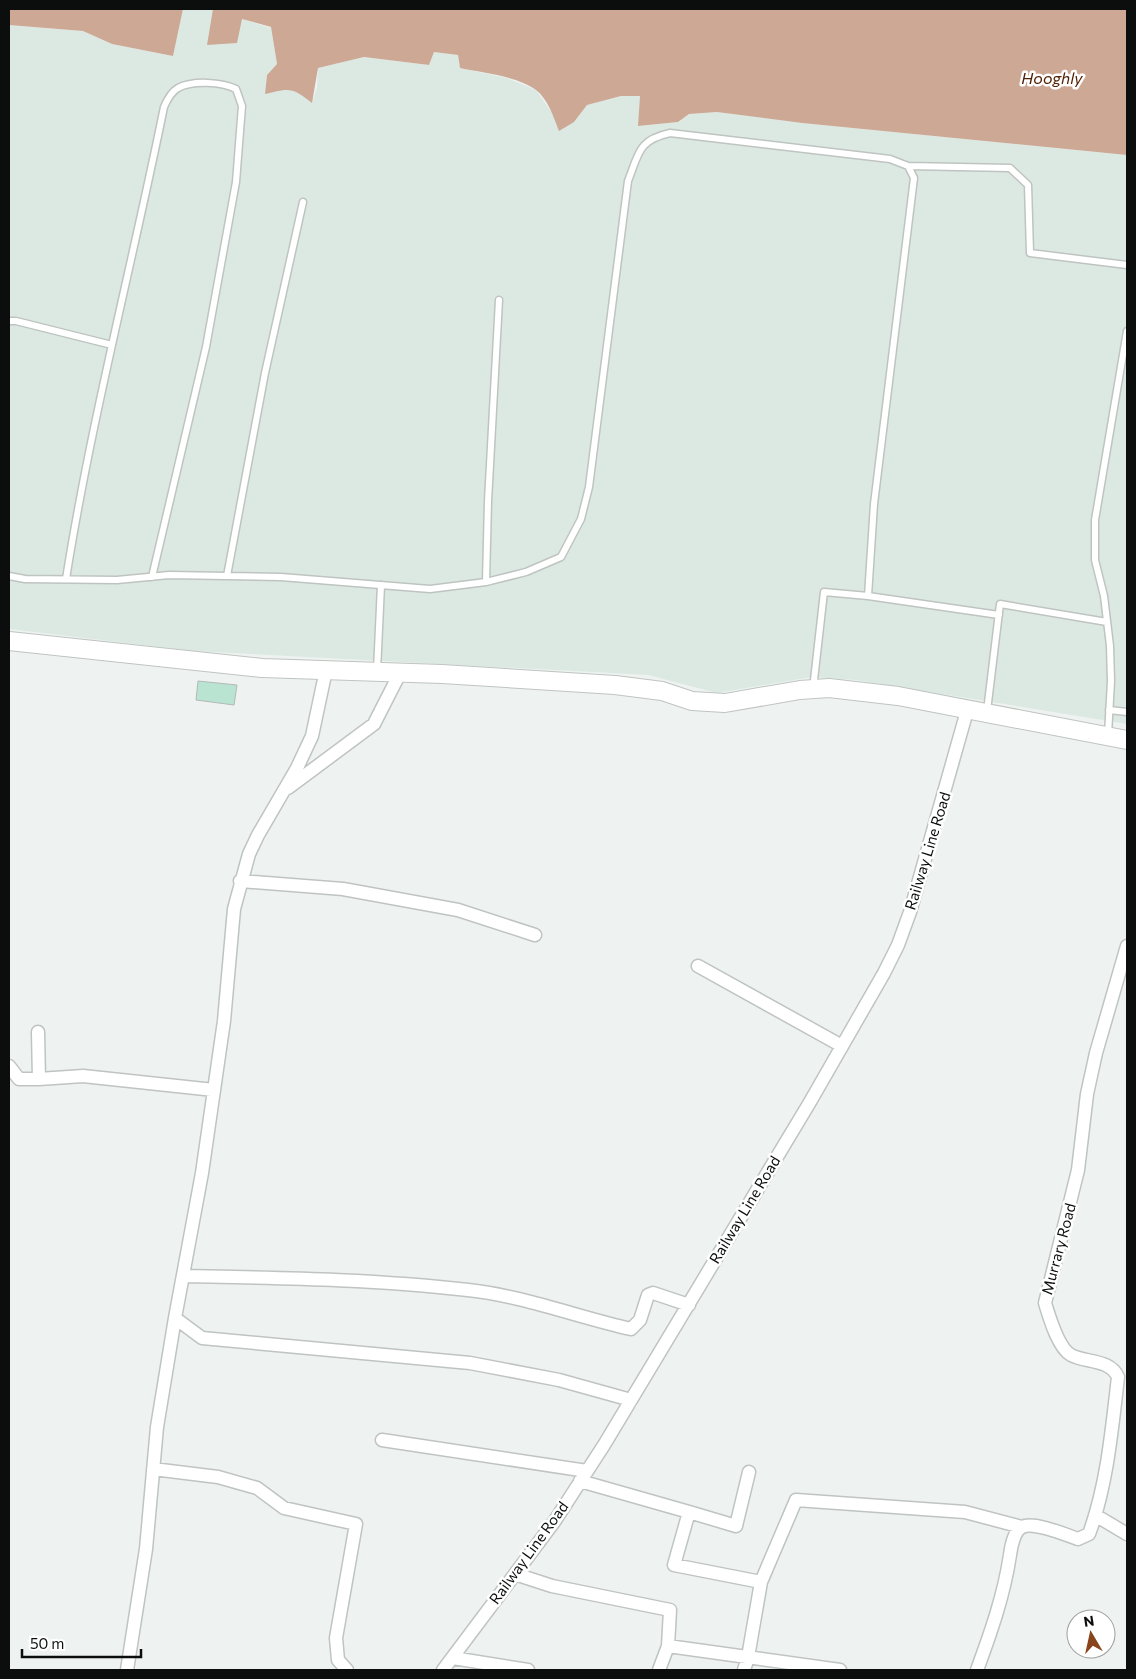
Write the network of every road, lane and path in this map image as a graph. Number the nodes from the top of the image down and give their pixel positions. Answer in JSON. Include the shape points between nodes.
{"nodes":[{"id":1,"x":908,"y":166,"type":"junction"},
{"id":2,"x":303,"y":202,"type":"dead end"},
{"id":3,"x":1127,"y":264,"type":"edge"},
{"id":4,"x":499,"y":300,"type":"dead end"},
{"id":5,"x":9,"y":321,"type":"edge"},
{"id":6,"x":1127,"y":331,"type":"edge"},
{"id":7,"x":112,"y":345,"type":"junction"},
{"id":8,"x":9,"y":576,"type":"edge"},
{"id":9,"x":227,"y":576,"type":"junction"},
{"id":10,"x":152,"y":577,"type":"junction"},
{"id":11,"x":66,"y":579,"type":"junction"},
{"id":12,"x":486,"y":582,"type":"junction"},
{"id":13,"x":381,"y":585,"type":"junction"},
{"id":14,"x":868,"y":596,"type":"junction"},
{"id":15,"x":999,"y":615,"type":"junction"},
{"id":16,"x":1107,"y":622,"type":"junction"},
{"id":17,"x":9,"y":641,"type":"edge"},
{"id":18,"x":326,"y":670,"type":"junction"},
{"id":19,"x":377,"y":672,"type":"junction"},
{"id":20,"x":400,"y":673,"type":"junction"},
{"id":21,"x":813,"y":689,"type":"junction"},
{"id":22,"x":1110,"y":710,"type":"junction"},
{"id":23,"x":967,"y":711,"type":"junction"},
{"id":24,"x":1127,"y":712,"type":"edge"},
{"id":25,"x":986,"y":714,"type":"junction"},
{"id":26,"x":1108,"y":737,"type":"junction"},
{"id":27,"x":1127,"y":740,"type":"edge"},
{"id":28,"x":281,"y":793,"type":"junction"},
{"id":29,"x":240,"y":881,"type":"junction"},
{"id":30,"x":535,"y":935,"type":"dead end"},
{"id":31,"x":1127,"y":946,"type":"edge"},
{"id":32,"x":698,"y":966,"type":"dead end"},
{"id":33,"x":1122,"y":980,"type":"edge"},
{"id":34,"x":38,"y":1032,"type":"dead end"},
{"id":35,"x":842,"y":1046,"type":"junction"},
{"id":36,"x":9,"y":1066,"type":"edge"},
{"id":37,"x":39,"y":1079,"type":"junction"},
{"id":38,"x":214,"y":1090,"type":"junction"},
{"id":39,"x":184,"y":1276,"type":"junction"},
{"id":40,"x":689,"y":1305,"type":"junction"},
{"id":41,"x":175,"y":1318,"type":"junction"},
{"id":42,"x":631,"y":1400,"type":"junction"},
{"id":43,"x":382,"y":1440,"type":"dead end"},
{"id":44,"x":153,"y":1468,"type":"junction"},
{"id":45,"x":749,"y":1472,"type":"dead end"},
{"id":46,"x":584,"y":1476,"type":"junction"},
{"id":47,"x":689,"y":1512,"type":"junction"},
{"id":48,"x":1095,"y":1515,"type":"junction"},
{"id":49,"x":1022,"y":1527,"type":"junction"},
{"id":50,"x":1127,"y":1534,"type":"edge"},
{"id":51,"x":515,"y":1574,"type":"junction"},
{"id":52,"x":761,"y":1582,"type":"junction"},
{"id":53,"x":668,"y":1646,"type":"junction"},
{"id":54,"x":748,"y":1657,"type":"junction"},
{"id":55,"x":453,"y":1658,"type":"junction"},
{"id":56,"x":128,"y":1670,"type":"edge"},
{"id":57,"x":347,"y":1670,"type":"edge"},
{"id":58,"x":443,"y":1670,"type":"edge"},
{"id":59,"x":528,"y":1670,"type":"edge"},
{"id":60,"x":659,"y":1670,"type":"edge"},
{"id":61,"x":744,"y":1670,"type":"edge"},
{"id":62,"x":840,"y":1670,"type":"edge"},
{"id":63,"x":978,"y":1670,"type":"edge"}],
"edges":[{"from":1,"to":3,"type":"lane","via":[[1010,168],[1028,185],[1030,253]]},
{"from":1,"to":12,"type":"lane","via":[[890,159],[670,133],[644,143],[628,181],[588,487],[581,519],[561,557],[526,572]]},
{"from":1,"to":14,"type":"lane","via":[[914,178],[874,504]]},
{"from":2,"to":9,"type":"lane","via":[[265,373]]},
{"from":4,"to":12,"type":"lane"},
{"from":5,"to":7,"type":"lane"},
{"from":6,"to":16,"type":"lane","via":[[1095,520],[1095,560]]},
{"from":7,"to":10,"type":"lane","via":[[164,107],[173,93],[183,87],[229,85],[236,89],[242,106],[236,182],[206,347]]},
{"from":7,"to":11,"type":"lane"},
{"from":8,"to":11,"type":"lane"},
{"from":9,"to":10,"type":"lane"},
{"from":9,"to":13,"type":"lane"},
{"from":10,"to":11,"type":"lane"},
{"from":12,"to":13,"type":"lane","via":[[430,589]]},
{"from":13,"to":19,"type":"lane"},
{"from":14,"to":15,"type":"lane"},
{"from":14,"to":21,"type":"lane","via":[[824,592]]},
{"from":15,"to":16,"type":"lane","via":[[1000,604]]},
{"from":15,"to":25,"type":"lane"},
{"from":16,"to":22,"type":"lane"},
{"from":17,"to":18,"type":"street","via":[[262,668]]},
{"from":18,"to":19,"type":"street"},
{"from":18,"to":28,"type":"street","via":[[312,736]]},
{"from":19,"to":20,"type":"street"},
{"from":20,"to":21,"type":"street","via":[[615,685],[662,691],[692,701],[725,703]]},
{"from":20,"to":28,"type":"street","via":[[374,724]]},
{"from":21,"to":23,"type":"street","via":[[898,696]]},
{"from":22,"to":24,"type":"lane"},
{"from":22,"to":26,"type":"lane"},
{"from":23,"to":25,"type":"street"},
{"from":23,"to":35,"type":"street","name":"Railway Line Road","via":[[926,864],[898,945]]},
{"from":25,"to":26,"type":"street"},
{"from":26,"to":27,"type":"street"},
{"from":28,"to":29,"type":"street","via":[[258,835]]},
{"from":29,"to":30,"type":"street","via":[[344,889],[458,910]]},
{"from":29,"to":38,"type":"street"},
{"from":31,"to":33,"type":"street","name":"Murrary Road"},
{"from":32,"to":35,"type":"street"},
{"from":33,"to":48,"type":"street","name":"Murrary Road","via":[[1096,1053],[1078,1170],[1044,1303],[1064,1349],[1070,1354],[1111,1367],[1118,1377],[1112,1429]]},
{"from":34,"to":37,"type":"street"},
{"from":35,"to":40,"type":"street","name":"Railway Line Road"},
{"from":36,"to":37,"type":"street","via":[[18,1079]]},
{"from":37,"to":38,"type":"street","via":[[83,1076]]},
{"from":38,"to":39,"type":"street"},
{"from":39,"to":40,"type":"street","via":[[319,1280],[469,1290],[631,1329],[640,1320],[648,1295],[653,1293]]},
{"from":39,"to":41,"type":"street"},
{"from":40,"to":42,"type":"street","name":"Railway Line Road"},
{"from":41,"to":42,"type":"street","via":[[202,1338],[470,1363],[558,1380]]},
{"from":41,"to":44,"type":"street"},
{"from":42,"to":46,"type":"street","name":"Railway Line Road"},
{"from":43,"to":46,"type":"street"},
{"from":44,"to":56,"type":"street","via":[[146,1549]]},
{"from":44,"to":57,"type":"street","via":[[238,1482],[256,1488],[284,1508],[356,1524],[336,1638],[338,1660]]},
{"from":45,"to":47,"type":"street","via":[[736,1526]]},
{"from":46,"to":47,"type":"street"},
{"from":46,"to":51,"type":"street","name":"Railway Line Road"},
{"from":47,"to":52,"type":"street","via":[[674,1565]]},
{"from":48,"to":49,"type":"street","name":"Murrary Road","via":[[1088,1534],[1078,1539],[1051,1530]]},
{"from":48,"to":50,"type":"street"},
{"from":49,"to":52,"type":"street","name":"Murrary Road","via":[[965,1512],[796,1500]]},
{"from":49,"to":63,"type":"street","via":[[1010,1550],[1006,1586]]},
{"from":51,"to":53,"type":"street","via":[[560,1588],[670,1610]]},
{"from":51,"to":55,"type":"street","name":"Railway Line Road"},
{"from":52,"to":54,"type":"street"},
{"from":53,"to":54,"type":"street"},
{"from":53,"to":60,"type":"street"},
{"from":54,"to":61,"type":"street"},
{"from":54,"to":62,"type":"street"},
{"from":55,"to":58,"type":"street","name":"Railway Line Road"},
{"from":55,"to":59,"type":"street"}]}
